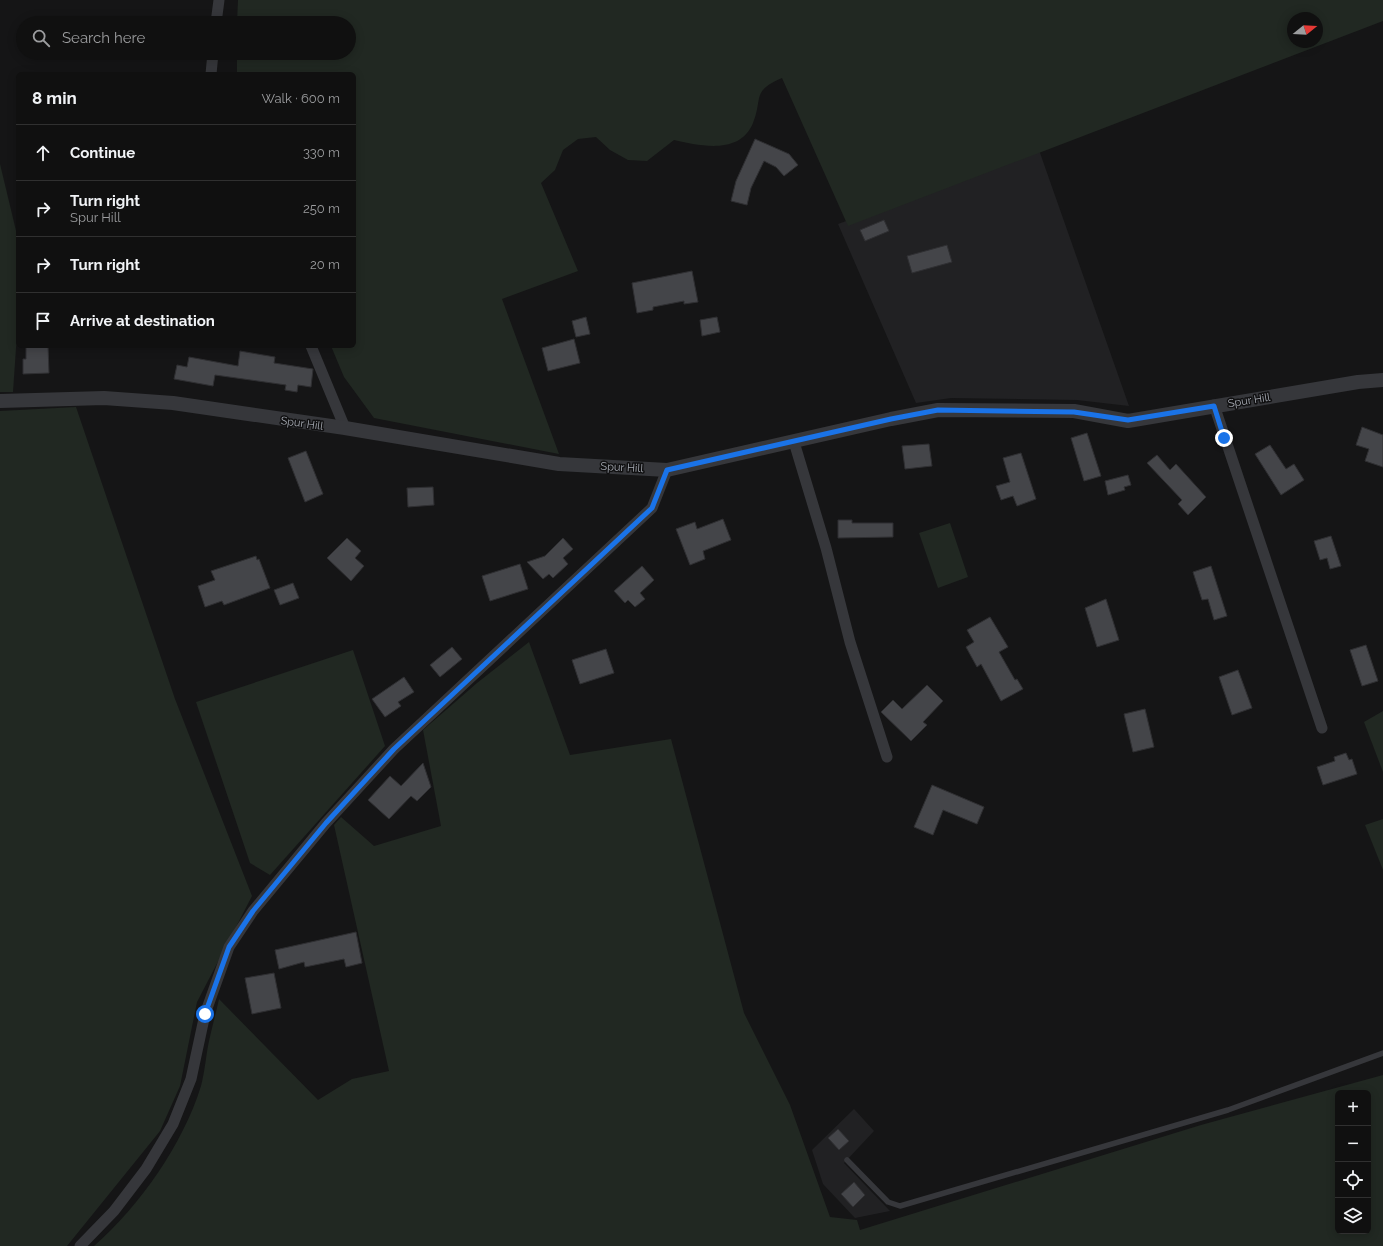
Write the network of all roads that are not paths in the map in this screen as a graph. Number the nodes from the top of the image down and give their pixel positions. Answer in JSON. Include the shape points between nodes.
{"nodes":[{"id":1,"x":218,"y":0,"type":"edge"},
{"id":2,"x":217,"y":16,"type":"edge"},
{"id":3,"x":212,"y":60,"type":"edge"},
{"id":4,"x":211,"y":72,"type":"edge"},
{"id":5,"x":312,"y":348,"type":"edge"},
{"id":6,"x":1383,"y":380,"type":"edge"},
{"id":7,"x":0,"y":401,"type":"edge"},
{"id":8,"x":1214,"y":406,"type":"junction"},
{"id":9,"x":346,"y":428,"type":"junction"},
{"id":10,"x":794,"y":442,"type":"junction"},
{"id":11,"x":667,"y":470,"type":"junction"},
{"id":12,"x":1322,"y":728,"type":"dead end"},
{"id":13,"x":887,"y":757,"type":"dead end"},
{"id":14,"x":1383,"y":1053,"type":"edge"},
{"id":15,"x":847,"y":1160,"type":"dead end"},
{"id":16,"x":80,"y":1246,"type":"edge"}],
"edges":[{"from":1,"to":2,"type":"street"},
{"from":3,"to":4,"type":"street"},
{"from":5,"to":9,"type":"street"},
{"from":6,"to":8,"type":"street","name":"Spur Hill"},
{"from":7,"to":9,"type":"street","name":"Spur Hill","via":[[104,398],[173,403]]},
{"from":8,"to":10,"type":"street","name":"Spur Hill","via":[[1128,420],[1074,412],[950,409],[891,419]]},
{"from":8,"to":12,"type":"street"},
{"from":9,"to":11,"type":"street","name":"Spur Hill","via":[[559,464]]},
{"from":10,"to":11,"type":"street","name":"Spur Hill"},
{"from":10,"to":13,"type":"street","via":[[826,548],[850,642]]},
{"from":11,"to":16,"type":"street","via":[[652,508],[394,749],[326,823],[253,911],[229,947],[205,1014],[191,1079],[173,1124],[146,1169],[118,1205]]},
{"from":14,"to":15,"type":"lane","via":[[1228,1110],[900,1206],[888,1202]]}]}
